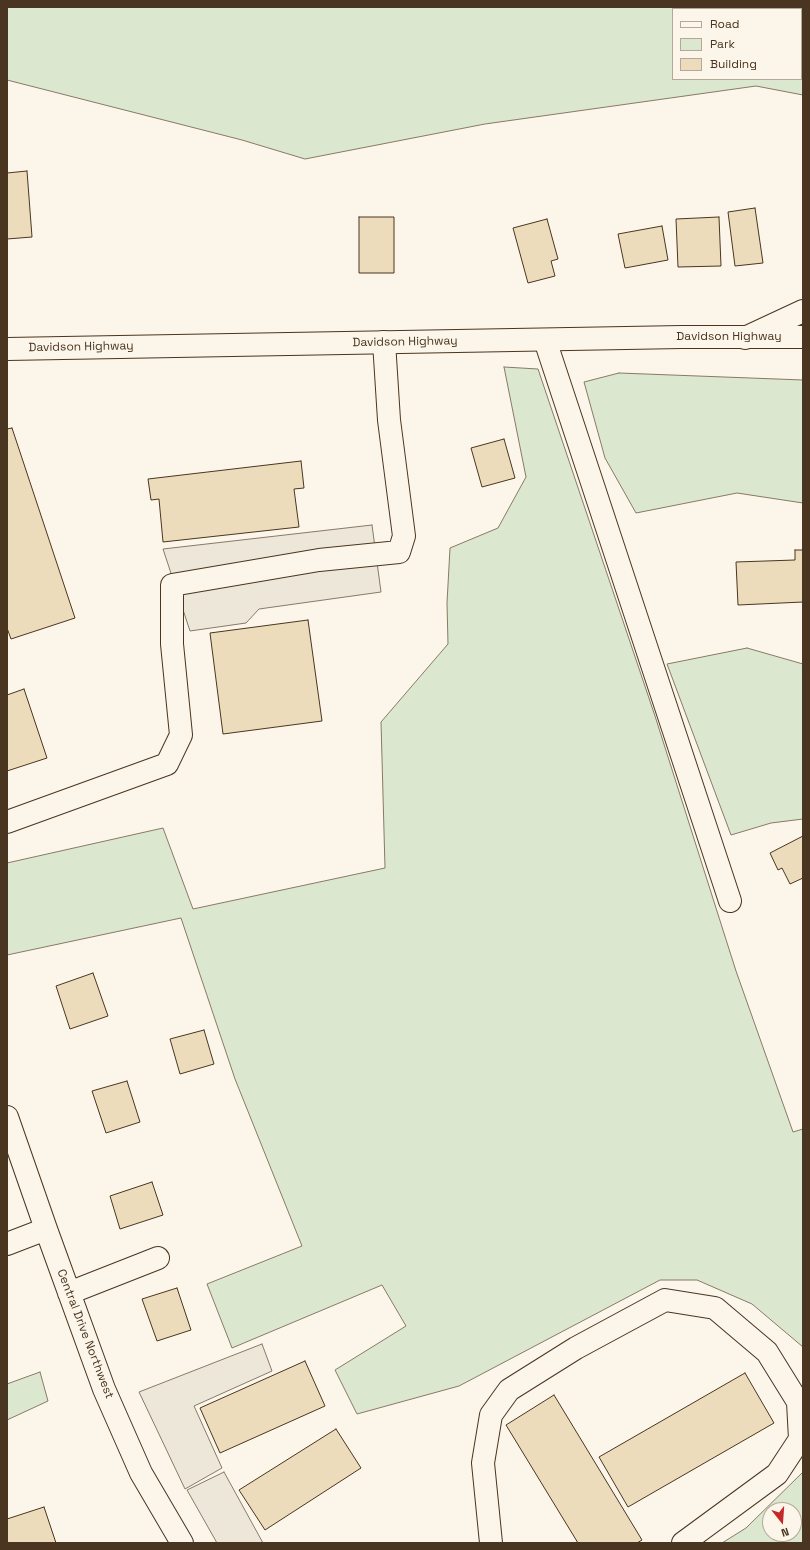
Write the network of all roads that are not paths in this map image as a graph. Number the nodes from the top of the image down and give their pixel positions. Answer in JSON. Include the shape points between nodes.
{"nodes":[{"id":1,"x":803,"y":311,"type":"edge"},
{"id":2,"x":803,"y":337,"type":"edge"},
{"id":3,"x":745,"y":338,"type":"junction"},
{"id":4,"x":544,"y":340,"type":"junction"},
{"id":5,"x":384,"y":342,"type":"junction"},
{"id":6,"x":7,"y":349,"type":"edge"},
{"id":7,"x":7,"y":822,"type":"edge"},
{"id":8,"x":730,"y":901,"type":"dead end"},
{"id":9,"x":7,"y":1117,"type":"edge"},
{"id":10,"x":46,"y":1230,"type":"junction"},
{"id":11,"x":7,"y":1244,"type":"edge"},
{"id":12,"x":158,"y":1258,"type":"dead end"},
{"id":13,"x":68,"y":1293,"type":"junction"},
{"id":14,"x":182,"y":1543,"type":"edge"},
{"id":15,"x":491,"y":1543,"type":"edge"},
{"id":16,"x":683,"y":1543,"type":"edge"}],
"edges":[{"from":1,"to":3,"type":"main road"},
{"from":2,"to":3,"type":"main road","name":"Davidson Highway"},
{"from":3,"to":4,"type":"main road","name":"Davidson Highway"},
{"from":4,"to":5,"type":"main road","name":"Davidson Highway"},
{"from":4,"to":8,"type":"main road"},
{"from":5,"to":6,"type":"main road","name":"Davidson Highway"},
{"from":5,"to":7,"type":"main road","via":[[389,420],[404,536],[399,552],[319,560],[172,585],[172,644],[181,735],[167,764]]},
{"from":9,"to":10,"type":"main road","name":"Central Drive Northwest"},
{"from":10,"to":11,"type":"main road"},
{"from":10,"to":13,"type":"main road","name":"Central Drive Northwest"},
{"from":12,"to":13,"type":"main road"},
{"from":13,"to":14,"type":"main road","name":"Central Drive Northwest","via":[[104,1389],[141,1473]]},
{"from":15,"to":16,"type":"main road","via":[[483,1463],[491,1415],[509,1390],[576,1348],[665,1300],[715,1308],[767,1352],[798,1402],[800,1439],[777,1474]]}]}
